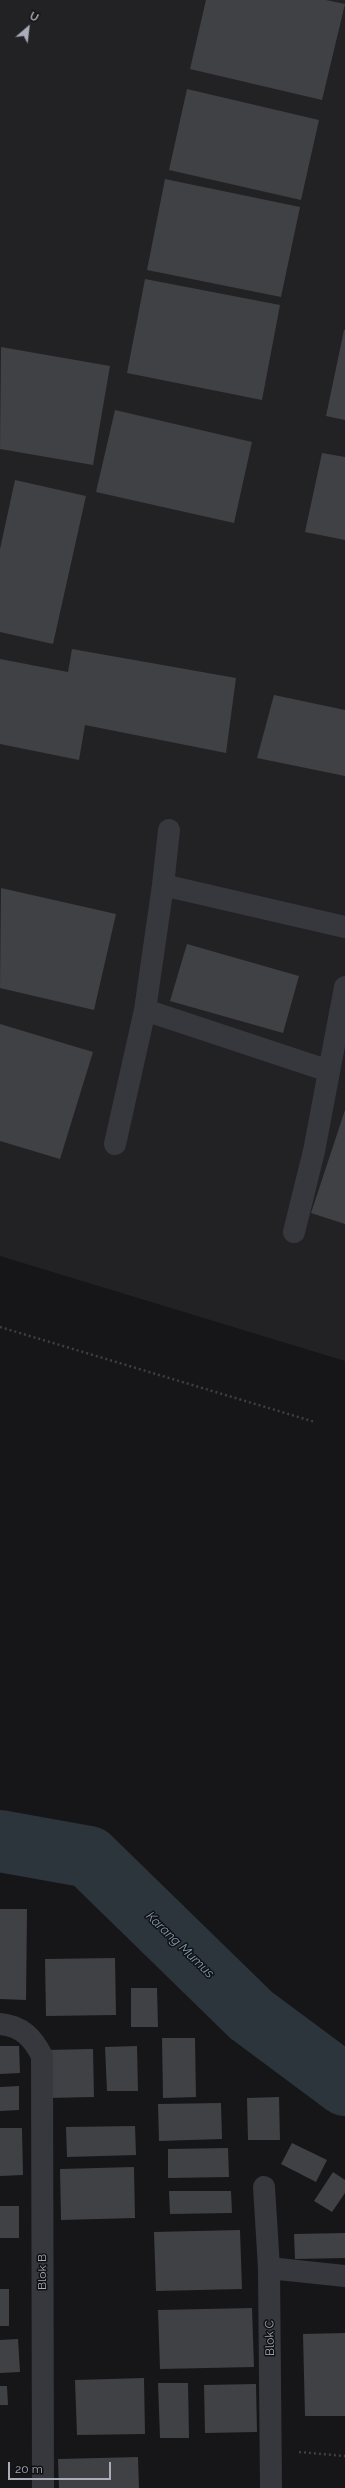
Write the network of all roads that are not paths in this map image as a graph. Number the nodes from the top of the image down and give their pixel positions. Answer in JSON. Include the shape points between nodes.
{"nodes":[{"id":1,"x":169,"y":830,"type":"dead end"},
{"id":2,"x":163,"y":885,"type":"junction"},
{"id":3,"x":345,"y":926,"type":"edge"},
{"id":4,"x":345,"y":987,"type":"edge"},
{"id":5,"x":145,"y":1010,"type":"junction"},
{"id":6,"x":329,"y":1071,"type":"junction"},
{"id":7,"x":115,"y":1144,"type":"dead end"},
{"id":8,"x":294,"y":1232,"type":"dead end"},
{"id":9,"x":0,"y":2024,"type":"edge"},
{"id":10,"x":264,"y":2187,"type":"dead end"},
{"id":11,"x":269,"y":2268,"type":"junction"},
{"id":12,"x":345,"y":2276,"type":"edge"},
{"id":13,"x":43,"y":2488,"type":"edge"},
{"id":14,"x":271,"y":2488,"type":"edge"}],
"edges":[{"from":1,"to":2,"type":"street"},
{"from":2,"to":3,"type":"street"},
{"from":2,"to":5,"type":"street"},
{"from":4,"to":6,"type":"street"},
{"from":5,"to":6,"type":"street"},
{"from":5,"to":7,"type":"street"},
{"from":6,"to":8,"type":"street","via":[[314,1151]]},
{"from":9,"to":13,"type":"street","name":"Blok B","via":[[23,2032],[35,2040],[42,2056]]},
{"from":10,"to":11,"type":"street","name":"Blok C"},
{"from":11,"to":12,"type":"street"},
{"from":11,"to":14,"type":"street","name":"Blok C"}]}
